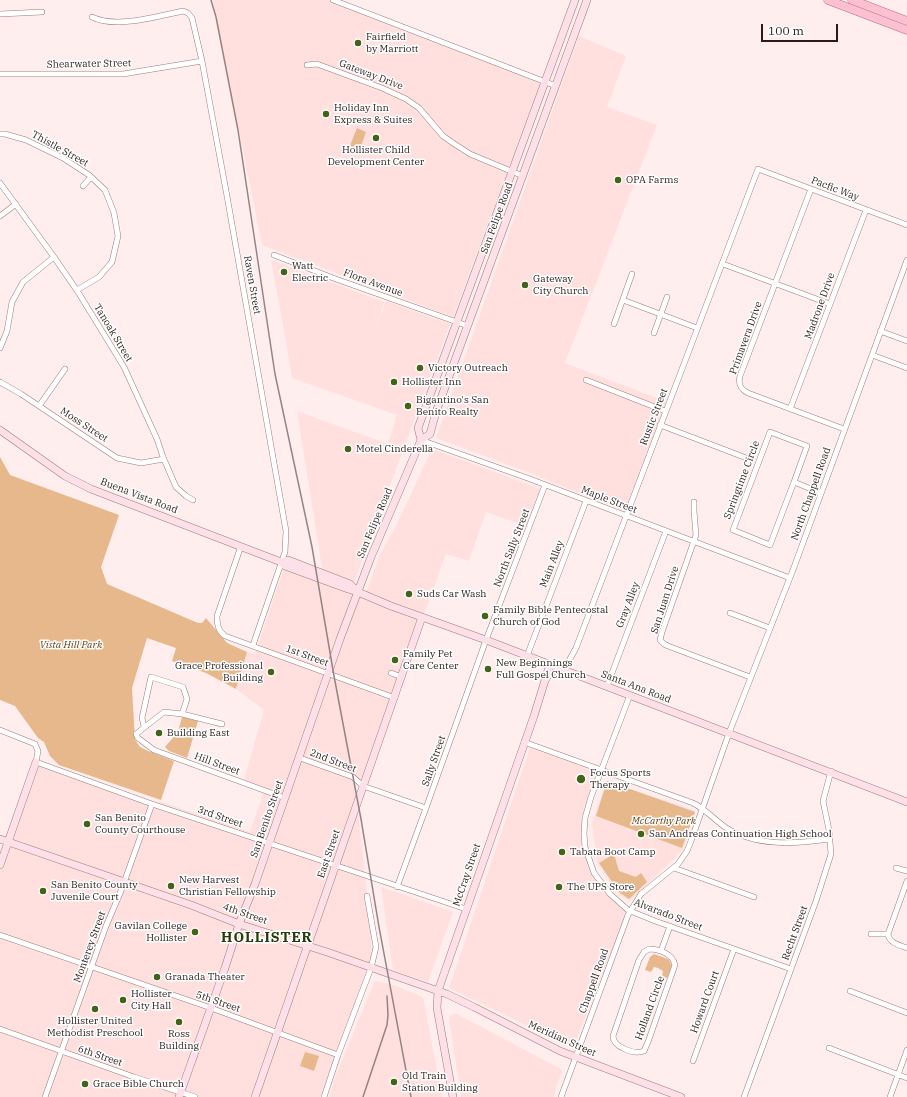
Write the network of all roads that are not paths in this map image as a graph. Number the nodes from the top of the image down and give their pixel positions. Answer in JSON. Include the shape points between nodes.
{"nodes":[{"id":1,"x":333,"y":0,"type":"edge"},
{"id":2,"x":575,"y":0,"type":"edge"},
{"id":3,"x":587,"y":0,"type":"edge"},
{"id":4,"x":828,"y":0,"type":"edge"},
{"id":5,"x":852,"y":0,"type":"edge"},
{"id":6,"x":42,"y":12,"type":"dead end"},
{"id":7,"x":0,"y":14,"type":"edge"},
{"id":8,"x":92,"y":17,"type":"dead end"},
{"id":9,"x":907,"y":21,"type":"edge"},
{"id":10,"x":907,"y":30,"type":"edge"},
{"id":11,"x":202,"y":61,"type":"junction"},
{"id":12,"x":307,"y":65,"type":"dead end"},
{"id":13,"x":0,"y":74,"type":"edge"},
{"id":14,"x":545,"y":82,"type":"junction"},
{"id":15,"x":556,"y":86,"type":"junction"},
{"id":16,"x":0,"y":134,"type":"edge"},
{"id":17,"x":758,"y":169,"type":"joint"},
{"id":18,"x":512,"y":171,"type":"junction"},
{"id":19,"x":523,"y":176,"type":"junction"},
{"id":20,"x":91,"y":177,"type":"junction"},
{"id":21,"x":0,"y":183,"type":"edge"},
{"id":22,"x":83,"y":186,"type":"dead end"},
{"id":23,"x":811,"y":189,"type":"junction"},
{"id":24,"x":16,"y":204,"type":"junction"},
{"id":25,"x":866,"y":210,"type":"junction"},
{"id":26,"x":0,"y":216,"type":"edge"},
{"id":27,"x":907,"y":225,"type":"edge"},
{"id":28,"x":274,"y":255,"type":"dead end"},
{"id":29,"x":54,"y":257,"type":"junction"},
{"id":30,"x":907,"y":260,"type":"edge"},
{"id":31,"x":723,"y":264,"type":"junction"},
{"id":32,"x":632,"y":274,"type":"dead end"},
{"id":33,"x":775,"y":283,"type":"junction"},
{"id":34,"x":77,"y":290,"type":"junction"},
{"id":35,"x":667,"y":297,"type":"dead end"},
{"id":36,"x":623,"y":300,"type":"junction"},
{"id":37,"x":830,"y":304,"type":"junction"},
{"id":38,"x":661,"y":314,"type":"junction"},
{"id":39,"x":456,"y":322,"type":"junction"},
{"id":40,"x":614,"y":324,"type":"dead end"},
{"id":41,"x":468,"y":326,"type":"junction"},
{"id":42,"x":697,"y":328,"type":"junction"},
{"id":43,"x":880,"y":331,"type":"junction"},
{"id":44,"x":654,"y":332,"type":"dead end"},
{"id":45,"x":907,"y":341,"type":"edge"},
{"id":46,"x":0,"y":348,"type":"edge"},
{"id":47,"x":872,"y":355,"type":"junction"},
{"id":48,"x":907,"y":368,"type":"edge"},
{"id":49,"x":64,"y":369,"type":"dead end"},
{"id":50,"x":586,"y":380,"type":"dead end"},
{"id":51,"x":0,"y":382,"type":"edge"},
{"id":52,"x":39,"y":406,"type":"junction"},
{"id":53,"x":790,"y":409,"type":"junction"},
{"id":54,"x":665,"y":411,"type":"junction"},
{"id":55,"x":660,"y":425,"type":"junction"},
{"id":56,"x":844,"y":429,"type":"junction"},
{"id":57,"x":0,"y":430,"type":"edge"},
{"id":58,"x":421,"y":440,"type":"junction"},
{"id":59,"x":164,"y":459,"type":"junction"},
{"id":60,"x":749,"y":459,"type":"dead end"},
{"id":61,"x":794,"y":482,"type":"junction"},
{"id":62,"x":545,"y":485,"type":"junction"},
{"id":63,"x":821,"y":493,"type":"junction"},
{"id":64,"x":193,"y":500,"type":"dead end"},
{"id":65,"x":586,"y":501,"type":"junction"},
{"id":66,"x":694,"y":502,"type":"dead end"},
{"id":67,"x":627,"y":516,"type":"junction"},
{"id":68,"x":666,"y":531,"type":"junction"},
{"id":69,"x":694,"y":542,"type":"junction"},
{"id":70,"x":241,"y":546,"type":"junction"},
{"id":71,"x":281,"y":562,"type":"junction"},
{"id":72,"x":790,"y":578,"type":"junction"},
{"id":73,"x":358,"y":592,"type":"junction"},
{"id":74,"x":730,"y":613,"type":"dead end"},
{"id":75,"x":422,"y":617,"type":"junction"},
{"id":76,"x":770,"y":628,"type":"junction"},
{"id":77,"x":486,"y":640,"type":"junction"},
{"id":78,"x":253,"y":645,"type":"junction"},
{"id":79,"x":527,"y":656,"type":"junction"},
{"id":80,"x":550,"y":664,"type":"junction"},
{"id":81,"x":562,"y":669,"type":"junction"},
{"id":82,"x":329,"y":674,"type":"junction"},
{"id":83,"x":391,"y":674,"type":"dead end"},
{"id":84,"x":402,"y":677,"type":"junction"},
{"id":85,"x":750,"y":677,"type":"junction"},
{"id":86,"x":544,"y":683,"type":"junction"},
{"id":87,"x":607,"y":686,"type":"junction"},
{"id":88,"x":630,"y":695,"type":"junction"},
{"id":89,"x":395,"y":698,"type":"junction"},
{"id":90,"x":182,"y":714,"type":"junction"},
{"id":91,"x":222,"y":724,"type":"dead end"},
{"id":92,"x":144,"y":726,"type":"junction"},
{"id":93,"x":0,"y":730,"type":"edge"},
{"id":94,"x":729,"y":733,"type":"junction"},
{"id":95,"x":524,"y":742,"type":"junction"},
{"id":96,"x":300,"y":758,"type":"junction"},
{"id":97,"x":36,"y":762,"type":"junction"},
{"id":98,"x":601,"y":770,"type":"junction"},
{"id":99,"x":831,"y":771,"type":"junction"},
{"id":100,"x":363,"y":786,"type":"junction"},
{"id":101,"x":285,"y":798,"type":"junction"},
{"id":102,"x":907,"y":802,"type":"edge"},
{"id":103,"x":152,"y":804,"type":"junction"},
{"id":104,"x":426,"y":808,"type":"junction"},
{"id":105,"x":703,"y":808,"type":"junction"},
{"id":106,"x":0,"y":839,"type":"edge"},
{"id":107,"x":830,"y":839,"type":"junction"},
{"id":108,"x":9,"y":842,"type":"junction"},
{"id":109,"x":269,"y":843,"type":"junction"},
{"id":110,"x":0,"y":865,"type":"edge"},
{"id":111,"x":336,"y":866,"type":"junction"},
{"id":112,"x":674,"y":868,"type":"junction"},
{"id":113,"x":896,"y":868,"type":"dead end"},
{"id":114,"x":907,"y":871,"type":"edge"},
{"id":115,"x":124,"y":882,"type":"junction"},
{"id":116,"x":907,"y":882,"type":"edge"},
{"id":117,"x":397,"y":887,"type":"junction"},
{"id":118,"x":367,"y":896,"type":"dead end"},
{"id":119,"x":754,"y":897,"type":"dead end"},
{"id":120,"x":466,"y":910,"type":"junction"},
{"id":121,"x":630,"y":911,"type":"junction"},
{"id":122,"x":239,"y":924,"type":"junction"},
{"id":123,"x":670,"y":926,"type":"junction"},
{"id":124,"x":871,"y":934,"type":"dead end"},
{"id":125,"x":888,"y":934,"type":"junction"},
{"id":126,"x":0,"y":935,"type":"edge"},
{"id":127,"x":307,"y":946,"type":"junction"},
{"id":128,"x":907,"y":948,"type":"edge"},
{"id":129,"x":734,"y":949,"type":"junction"},
{"id":130,"x":661,"y":951,"type":"junction"},
{"id":131,"x":92,"y":968,"type":"junction"},
{"id":132,"x":371,"y":968,"type":"junction"},
{"id":133,"x":791,"y":969,"type":"junction"},
{"id":134,"x":438,"y":991,"type":"junction"},
{"id":135,"x":850,"y":991,"type":"dead end"},
{"id":136,"x":210,"y":1008,"type":"junction"},
{"id":137,"x":907,"y":1013,"type":"edge"},
{"id":138,"x":0,"y":1029,"type":"edge"},
{"id":139,"x":277,"y":1032,"type":"junction"},
{"id":140,"x":829,"y":1048,"type":"dead end"},
{"id":141,"x":907,"y":1050,"type":"edge"},
{"id":142,"x":62,"y":1052,"type":"junction"},
{"id":143,"x":338,"y":1055,"type":"junction"},
{"id":144,"x":575,"y":1057,"type":"junction"},
{"id":145,"x":693,"y":1061,"type":"dead end"},
{"id":146,"x":898,"y":1074,"type":"junction"},
{"id":147,"x":907,"y":1078,"type":"edge"},
{"id":148,"x":180,"y":1094,"type":"edge"},
{"id":149,"x":45,"y":1097,"type":"edge"},
{"id":150,"x":195,"y":1097,"type":"edge"},
{"id":151,"x":255,"y":1097,"type":"edge"},
{"id":152,"x":324,"y":1097,"type":"edge"},
{"id":153,"x":453,"y":1097,"type":"edge"},
{"id":154,"x":561,"y":1097,"type":"edge"},
{"id":155,"x":681,"y":1097,"type":"edge"},
{"id":156,"x":744,"y":1097,"type":"edge"},
{"id":157,"x":890,"y":1097,"type":"edge"}],
"edges":[{"from":1,"to":14,"type":"street"},
{"from":2,"to":14,"type":"street","name":"San Felipe Road"},
{"from":3,"to":15,"type":"street","name":"San Felipe Road"},
{"from":4,"to":10,"type":"main road"},
{"from":5,"to":9,"type":"main road"},
{"from":6,"to":7,"type":"street"},
{"from":8,"to":11,"type":"street","name":"Raven Street","via":[[99,21],[115,22],[183,11],[192,18]]},
{"from":11,"to":13,"type":"street","name":"Shearwater Street","via":[[123,74]]},
{"from":11,"to":71,"type":"street","name":"Raven Street","via":[[286,531],[285,552]]},
{"from":12,"to":18,"type":"street","name":"Gateway Drive","via":[[317,64],[406,98],[420,108],[452,144]]},
{"from":14,"to":15,"type":"street"},
{"from":14,"to":18,"type":"street","name":"San Felipe Road"},
{"from":15,"to":19,"type":"street","name":"San Felipe Road"},
{"from":16,"to":20,"type":"street","name":"Thistle Street","via":[[26,140],[63,158]]},
{"from":17,"to":23,"type":"street","name":"Pacfic Way"},
{"from":17,"to":31,"type":"street","name":"Rustic Street"},
{"from":18,"to":19,"type":"street","name":"Gateway Drive"},
{"from":18,"to":39,"type":"street","name":"San Felipe Road"},
{"from":19,"to":41,"type":"street","name":"San Felipe Road"},
{"from":20,"to":22,"type":"street"},
{"from":20,"to":34,"type":"street","name":"Thistle Street","via":[[105,190],[114,213],[118,236],[112,262],[99,277]]},
{"from":21,"to":24,"type":"street","name":"Tanoak Street"},
{"from":23,"to":25,"type":"street","name":"Pacfic Way"},
{"from":23,"to":33,"type":"street","name":"Primavera Drive"},
{"from":24,"to":26,"type":"street"},
{"from":24,"to":29,"type":"street","name":"Tanoak Street"},
{"from":25,"to":27,"type":"street","name":"Pacfic Way"},
{"from":25,"to":37,"type":"street","name":"Madrone Drive"},
{"from":28,"to":39,"type":"street","name":"Flora Avenue"},
{"from":29,"to":34,"type":"street","name":"Tanoak Street"},
{"from":29,"to":46,"type":"street","via":[[23,282],[12,302],[7,331]]},
{"from":30,"to":43,"type":"street","name":"North Chappell Road"},
{"from":31,"to":33,"type":"street"},
{"from":31,"to":42,"type":"street","name":"Rustic Street"},
{"from":32,"to":36,"type":"street"},
{"from":33,"to":37,"type":"street"},
{"from":33,"to":53,"type":"street","name":"Primavera Drive","via":[[739,383],[744,391]]},
{"from":34,"to":59,"type":"street","name":"Tanoak Street","via":[[124,367]]},
{"from":35,"to":38,"type":"street"},
{"from":36,"to":38,"type":"street"},
{"from":36,"to":40,"type":"street"},
{"from":37,"to":53,"type":"street","name":"Madrone Drive"},
{"from":38,"to":42,"type":"street"},
{"from":38,"to":44,"type":"street"},
{"from":39,"to":41,"type":"street","name":"Flora Avenue"},
{"from":39,"to":58,"type":"street","name":"San Felipe Road","via":[[418,428]]},
{"from":41,"to":58,"type":"street","name":"San Felipe Road","via":[[430,434]]},
{"from":42,"to":54,"type":"street","name":"Rustic Street"},
{"from":43,"to":45,"type":"street"},
{"from":43,"to":47,"type":"street","name":"North Chappell Road"},
{"from":47,"to":48,"type":"street"},
{"from":47,"to":56,"type":"street","name":"North Chappell Road"},
{"from":49,"to":52,"type":"street"},
{"from":50,"to":54,"type":"street"},
{"from":51,"to":52,"type":"street","name":"Moss Street"},
{"from":52,"to":59,"type":"street","name":"Moss Street","via":[[117,458],[141,463]]},
{"from":53,"to":56,"type":"street","name":"Primavera Drive"},
{"from":54,"to":55,"type":"street","name":"Rustic Street"},
{"from":55,"to":60,"type":"street"},
{"from":55,"to":67,"type":"street","name":"Rustic Street"},
{"from":56,"to":63,"type":"street","name":"North Chappell Road"},
{"from":57,"to":70,"type":"street","name":"Buena Vista Road","via":[[65,476],[91,489]]},
{"from":58,"to":62,"type":"street","name":"Maple Street"},
{"from":58,"to":73,"type":"street","name":"San Felipe Road","via":[[373,550]]},
{"from":59,"to":64,"type":"street","name":"Tanoak Street","via":[[176,487]]},
{"from":61,"to":61,"type":"street","name":"Springtime Circle","via":[[807,446],[770,432],[733,530],[770,544]]},
{"from":61,"to":63,"type":"street"},
{"from":62,"to":65,"type":"street","name":"Maple Street"},
{"from":62,"to":77,"type":"street","name":"North Sally Street"},
{"from":63,"to":72,"type":"street","name":"North Chappell Road"},
{"from":65,"to":67,"type":"street","name":"Maple Street"},
{"from":65,"to":79,"type":"street","name":"Main Alley"},
{"from":66,"to":69,"type":"street"},
{"from":67,"to":68,"type":"street","name":"Maple Street"},
{"from":67,"to":81,"type":"street","name":"Rustic Street","via":[[576,648],[570,662]]},
{"from":68,"to":69,"type":"street","name":"Maple Street"},
{"from":68,"to":87,"type":"street","name":"Gray Alley"},
{"from":69,"to":72,"type":"street","name":"Maple Street"},
{"from":69,"to":85,"type":"street","name":"San Juan Drive","via":[[660,640],[668,646]]},
{"from":70,"to":71,"type":"street","name":"Buena Vista Road"},
{"from":70,"to":78,"type":"street","name":"1st Street","via":[[217,616],[217,625],[225,636]]},
{"from":71,"to":73,"type":"street","name":"Buena Vista Road","via":[[285,566]]},
{"from":71,"to":78,"type":"street","name":"Raven Street"},
{"from":72,"to":76,"type":"street","name":"North Chappell Road"},
{"from":73,"to":75,"type":"street","name":"Santa Ana Road"},
{"from":73,"to":82,"type":"street","name":"San Benito Street"},
{"from":74,"to":76,"type":"street"},
{"from":75,"to":77,"type":"street","name":"Santa Ana Road"},
{"from":75,"to":84,"type":"street","name":"East Street"},
{"from":76,"to":85,"type":"street","name":"North Chappell Road"},
{"from":77,"to":79,"type":"street","name":"Santa Ana Road"},
{"from":77,"to":104,"type":"street","name":"Sally Street"},
{"from":78,"to":82,"type":"street","name":"1st Street"},
{"from":79,"to":80,"type":"street","name":"Santa Ana Road"},
{"from":80,"to":81,"type":"street","name":"Santa Ana Road"},
{"from":80,"to":86,"type":"street","name":"McCray Street"},
{"from":81,"to":86,"type":"street","name":"Rustic Street","via":[[550,674]]},
{"from":81,"to":87,"type":"street","name":"Santa Ana Road"},
{"from":82,"to":89,"type":"street","name":"1st Street"},
{"from":82,"to":96,"type":"street","name":"San Benito Street"},
{"from":83,"to":84,"type":"street"},
{"from":84,"to":89,"type":"street","name":"East Street"},
{"from":85,"to":94,"type":"street","name":"North Chappell Road"},
{"from":86,"to":95,"type":"street","name":"McCray Street"},
{"from":87,"to":88,"type":"street","name":"Santa Ana Road"},
{"from":88,"to":94,"type":"street","name":"Santa Ana Road"},
{"from":88,"to":98,"type":"street","name":"Alvarado Street"},
{"from":89,"to":100,"type":"street","name":"East Street"},
{"from":90,"to":91,"type":"street"},
{"from":90,"to":92,"type":"street","via":[[164,712]]},
{"from":90,"to":92,"type":"street","via":[[187,699],[183,688],[151,677],[142,718]]},
{"from":92,"to":101,"type":"street","name":"Hill Street","via":[[136,734],[154,750]]},
{"from":93,"to":97,"type":"street","via":[[35,744],[38,750]]},
{"from":94,"to":99,"type":"street","name":"Santa Ana Road"},
{"from":94,"to":105,"type":"street","name":"North Chappell Road"},
{"from":95,"to":98,"type":"street"},
{"from":95,"to":120,"type":"street","name":"McCray Street"},
{"from":96,"to":100,"type":"street","name":"2nd Street","via":[[353,777]]},
{"from":96,"to":101,"type":"street","name":"San Benito Street"},
{"from":97,"to":103,"type":"street","name":"3rd Street"},
{"from":97,"to":108,"type":"street"},
{"from":98,"to":105,"type":"street"},
{"from":98,"to":121,"type":"street","name":"Alvarado Street","via":[[585,818],[585,847],[590,866],[597,878],[610,894]]},
{"from":99,"to":102,"type":"street","name":"Santa Ana Road"},
{"from":99,"to":107,"type":"street","name":"Recht Street","via":[[823,801]]},
{"from":100,"to":104,"type":"street","name":"2nd Street"},
{"from":100,"to":111,"type":"street","name":"East Street"},
{"from":101,"to":109,"type":"street","name":"San Benito Street"},
{"from":103,"to":109,"type":"street","name":"3rd Street"},
{"from":103,"to":115,"type":"street","name":"Monterey Street"},
{"from":104,"to":117,"type":"street","name":"Sally Street"},
{"from":105,"to":107,"type":"street","via":[[726,827],[770,842]]},
{"from":105,"to":112,"type":"street","name":"Chappell Road","via":[[687,851]]},
{"from":106,"to":108,"type":"street","name":"4th Street"},
{"from":107,"to":133,"type":"street","name":"Recht Street","via":[[828,864]]},
{"from":108,"to":110,"type":"street"},
{"from":108,"to":115,"type":"street","name":"4th Street"},
{"from":109,"to":111,"type":"street","name":"3rd Street"},
{"from":109,"to":122,"type":"street","name":"San Benito Street"},
{"from":111,"to":117,"type":"street","name":"3rd Street"},
{"from":111,"to":127,"type":"street","name":"East Street"},
{"from":112,"to":119,"type":"street"},
{"from":112,"to":121,"type":"street","name":"Chappell Road","via":[[641,894]]},
{"from":113,"to":114,"type":"street"},
{"from":115,"to":122,"type":"street","name":"4th Street"},
{"from":115,"to":131,"type":"street","name":"Monterey Street"},
{"from":116,"to":125,"type":"street"},
{"from":117,"to":120,"type":"street","name":"3rd Street"},
{"from":118,"to":132,"type":"street","via":[[376,947]]},
{"from":120,"to":134,"type":"street","name":"McCray Street"},
{"from":121,"to":123,"type":"street","name":"Alvarado Street"},
{"from":121,"to":144,"type":"street","name":"Chappell Road"},
{"from":122,"to":127,"type":"street","name":"4th Street"},
{"from":122,"to":136,"type":"street","name":"San Benito Street"},
{"from":123,"to":129,"type":"street","name":"Alvarado Street"},
{"from":123,"to":130,"type":"street"},
{"from":124,"to":125,"type":"street"},
{"from":125,"to":128,"type":"street","via":[[892,942]]},
{"from":126,"to":131,"type":"street","name":"5th Street"},
{"from":127,"to":132,"type":"street","name":"4th Street"},
{"from":127,"to":139,"type":"street","name":"East Street"},
{"from":129,"to":133,"type":"street","name":"Alvarado Street"},
{"from":129,"to":145,"type":"street","name":"Howard Court"},
{"from":130,"to":130,"type":"street","name":"Holland Circle","via":[[649,949],[641,955],[614,1032],[614,1043],[632,1051],[640,1052],[645,1049],[674,970],[672,958]]},
{"from":131,"to":136,"type":"street","name":"5th Street"},
{"from":131,"to":142,"type":"street","name":"Monterey Street"},
{"from":132,"to":134,"type":"street","name":"4th Street"},
{"from":132,"to":143,"type":"street"},
{"from":133,"to":156,"type":"street","name":"Recht Street"},
{"from":134,"to":144,"type":"street","name":"Meridian Street"},
{"from":134,"to":153,"type":"street","name":"McCray Street","via":[[437,1008]]},
{"from":135,"to":137,"type":"street"},
{"from":136,"to":139,"type":"street","name":"5th Street"},
{"from":136,"to":148,"type":"street","name":"San Benito Street"},
{"from":138,"to":142,"type":"street","name":"6th Street"},
{"from":139,"to":143,"type":"street","name":"5th Street"},
{"from":139,"to":151,"type":"street","name":"East Street"},
{"from":140,"to":146,"type":"street"},
{"from":141,"to":146,"type":"street"},
{"from":142,"to":148,"type":"street","name":"6th Street"},
{"from":142,"to":149,"type":"street","name":"Monterey Street"},
{"from":143,"to":152,"type":"street"},
{"from":144,"to":154,"type":"street","name":"Chappell Road"},
{"from":144,"to":155,"type":"street","name":"Meridian Street"},
{"from":146,"to":147,"type":"street"},
{"from":146,"to":157,"type":"street"},
{"from":148,"to":150,"type":"street","name":"6th Street"}]}
